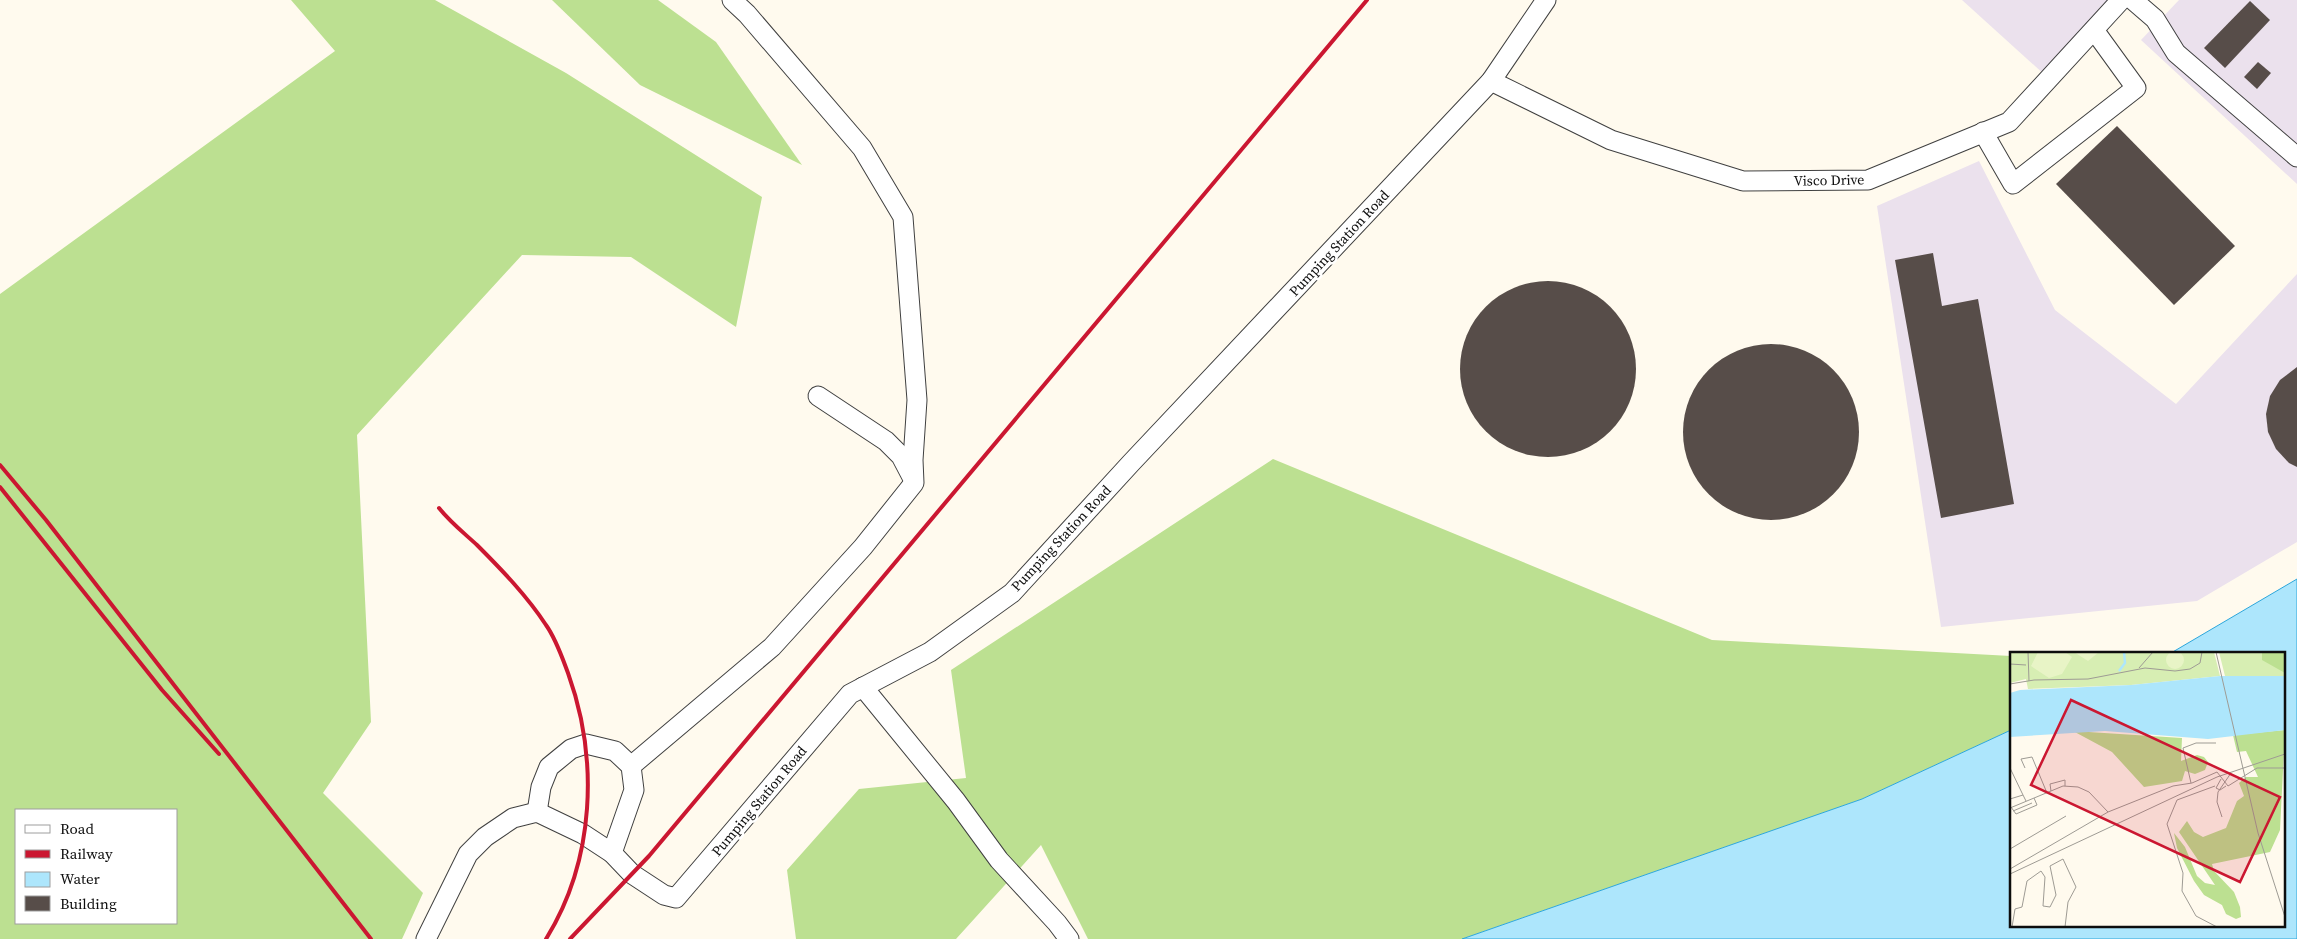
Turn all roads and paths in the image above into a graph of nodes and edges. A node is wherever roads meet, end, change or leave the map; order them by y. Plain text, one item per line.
1 (732, 0) edge
2 (1546, 0) edge
3 (2121, 0) edge
4 (2133, 0) edge
5 (2094, 30) junction
6 (1492, 82) junction
7 (1983, 132) junction
8 (2297, 157) edge
9 (818, 396) dead end
10 (914, 483) junction
11 (863, 688) junction
12 (631, 766) junction
13 (537, 812) junction
14 (612, 853) junction
15 (426, 939) edge
16 (1069, 939) edge

1 - 10 street
2 - 6 street, Pumping Station Road
3 - 5 street, Visco Drive
4 - 8 street
5 - 7 street, Visco Drive
5 - 7 street
6 - 7 street, Visco Drive
6 - 11 street, Pumping Station Road
9 - 10 street
10 - 12 street
11 - 14 street, Pumping Station Road
11 - 16 street
12 - 13 street
12 - 14 street
13 - 14 street
13 - 15 street

